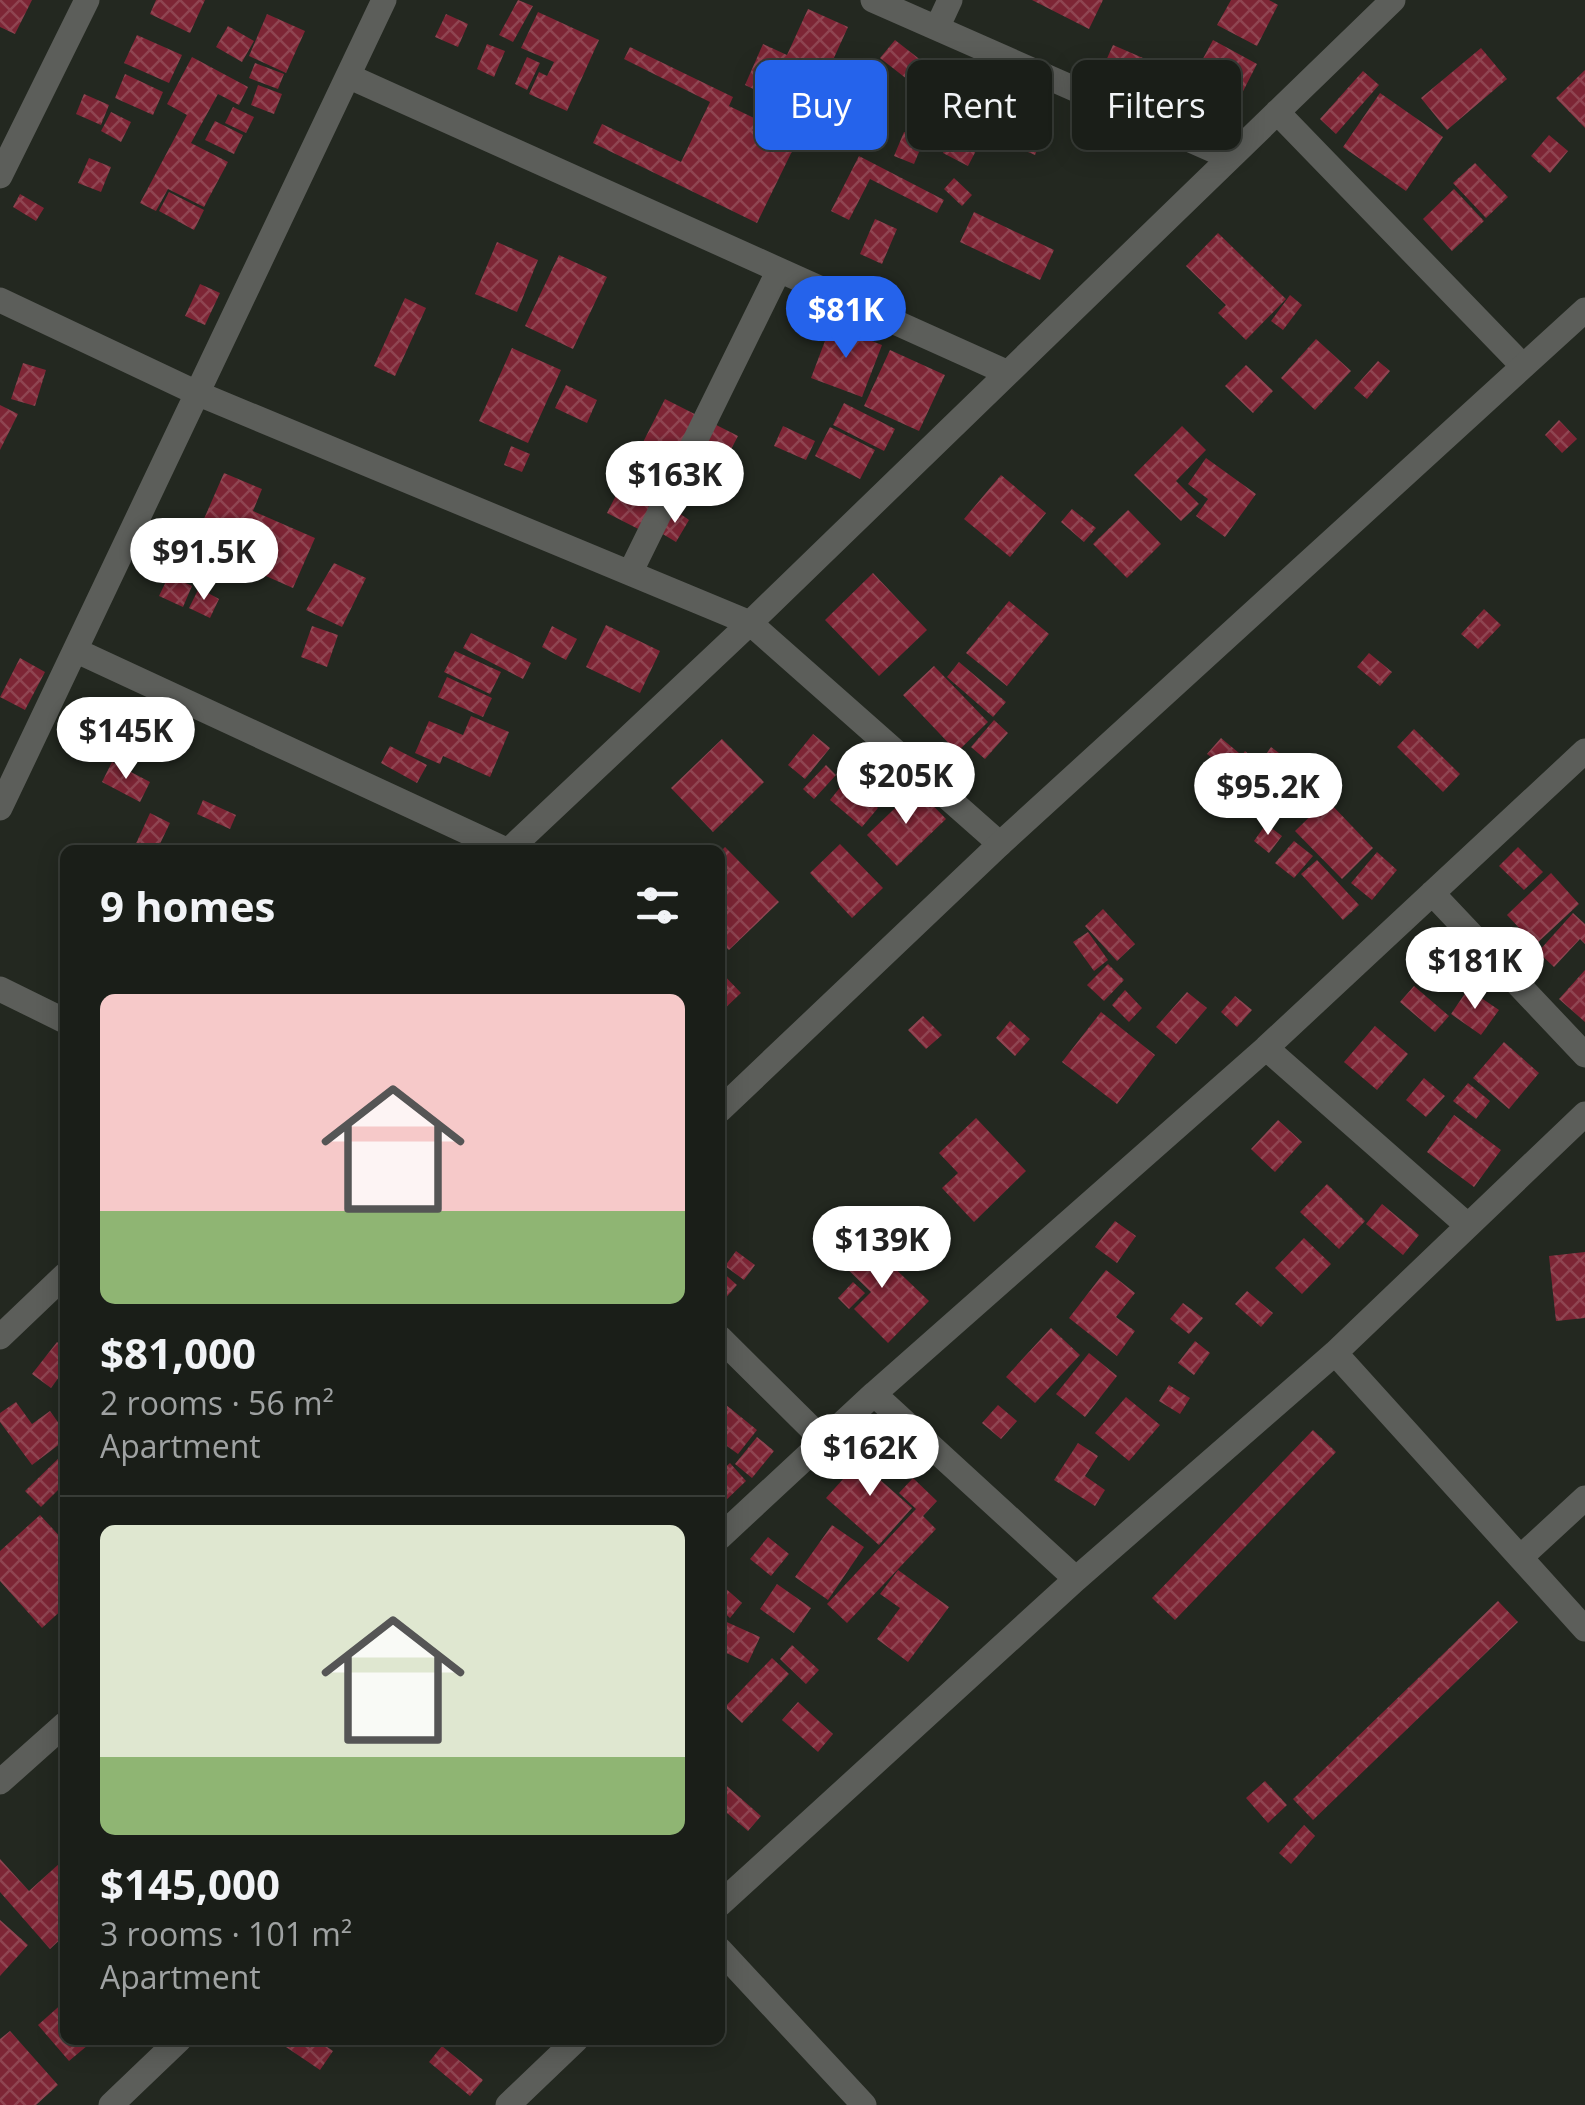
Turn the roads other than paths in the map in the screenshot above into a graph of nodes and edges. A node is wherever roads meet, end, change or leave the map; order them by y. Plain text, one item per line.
1 (86, 0) edge
2 (384, 0) edge
3 (872, 0) edge
4 (950, 0) edge
5 (1393, 0) edge
6 (936, 28) junction
7 (348, 76) junction
8 (1277, 112) junction
9 (1229, 158) junction
10 (0, 176) edge
11 (780, 270) junction
12 (0, 300) edge
13 (1585, 310) edge
14 (1523, 366) junction
15 (1008, 372) junction
16 (199, 394) junction
17 (630, 573) junction
18 (750, 623) junction
19 (77, 651) junction
20 (1585, 750) edge
21 (0, 808) edge
22 (1000, 844) junction
23 (497, 845) edge
24 (513, 845) edge
25 (1432, 893) junction
26 (0, 989) edge
27 (60, 1018) edge
28 (1266, 1048) junction
29 (1585, 1056) edge
30 (725, 1105) edge
31 (1585, 1114) edge
32 (1466, 1225) junction
33 (60, 1280) edge
34 (0, 1300) edge
35 (26, 1312) junction
36 (0, 1337) edge
37 (725, 1343) edge
38 (1335, 1353) junction
39 (874, 1394) junction
40 (824, 1441) junction
41 (1585, 1498) edge
42 (725, 1532) edge
43 (1522, 1556) junction
44 (1076, 1579) junction
45 (1585, 1629) edge
46 (60, 1728) edge
47 (0, 1782) edge
48 (725, 1899) edge
49 (725, 1955) edge
50 (174, 2045) edge
51 (571, 2045) edge
52 (111, 2105) edge
53 (508, 2105) edge
54 (864, 2105) edge

1 - 10 street
2 - 7 street
3 - 6 street
4 - 6 street
5 - 8 street
6 - 9 street
7 - 11 street
7 - 16 street
8 - 9 street
8 - 14 street
9 - 15 street
11 - 15 street
11 - 17 street
12 - 16 street
13 - 14 street
14 - 22 street
15 - 18 street
16 - 17 street
16 - 19 street
17 - 18 street
18 - 22 street
18 - 24 street
19 - 21 street
19 - 23 street
20 - 25 street
22 - 30 street
25 - 28 street
25 - 29 street
26 - 27 street
28 - 32 street
28 - 39 street
31 - 32 street
32 - 38 street
33 - 35 street
34 - 35 street
35 - 36 street
37 - 40 street
38 - 43 street
38 - 44 street
39 - 40 street
39 - 44 street
40 - 42 street
41 - 43 street
43 - 45 street
44 - 48 street
46 - 47 street
49 - 54 street
50 - 52 street
51 - 53 street

